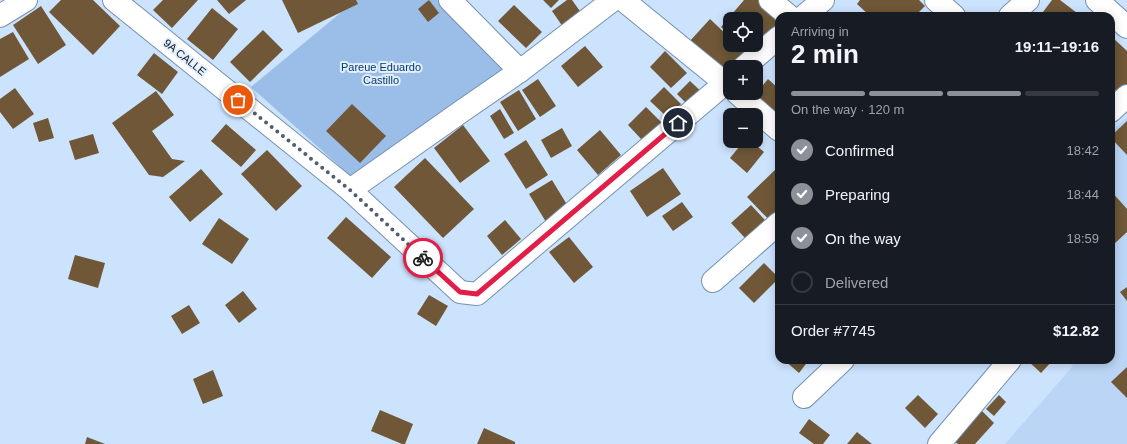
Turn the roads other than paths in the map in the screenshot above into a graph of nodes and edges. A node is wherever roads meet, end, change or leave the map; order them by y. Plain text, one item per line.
1 (26, 0) edge
2 (114, 0) edge
3 (450, 0) edge
4 (613, 0) edge
5 (623, 0) edge
6 (770, 0) edge
7 (822, 0) edge
8 (936, 0) edge
9 (1028, 0) edge
10 (1097, 0) edge
11 (784, 12) edge
12 (808, 12) edge
13 (950, 12) edge
14 (1014, 12) edge
15 (1110, 12) edge
16 (0, 16) edge
17 (1115, 16) edge
18 (1127, 27) edge
19 (775, 40) edge
20 (752, 60) edge
21 (520, 71) junction
22 (723, 80) edge
23 (723, 92) edge
24 (1127, 96) edge
25 (746, 100) edge
26 (1115, 107) edge
27 (775, 126) edge
28 (350, 190) junction
29 (775, 227) edge
30 (713, 282) dead end
31 (839, 364) edge
32 (1007, 364) edge
33 (804, 397) dead end
34 (939, 444) edge

1 - 16 street
2 - 28 street, 9A CALLE
3 - 21 street
4 - 21 street
5 - 22 street
6 - 11 street
7 - 12 street
8 - 13 street
9 - 14 street
10 - 15 street
17 - 18 street
19 - 20 street
21 - 28 street
23 - 28 street, 9A CALLE
24 - 26 street
25 - 27 street
29 - 30 street
31 - 33 street
32 - 34 street

